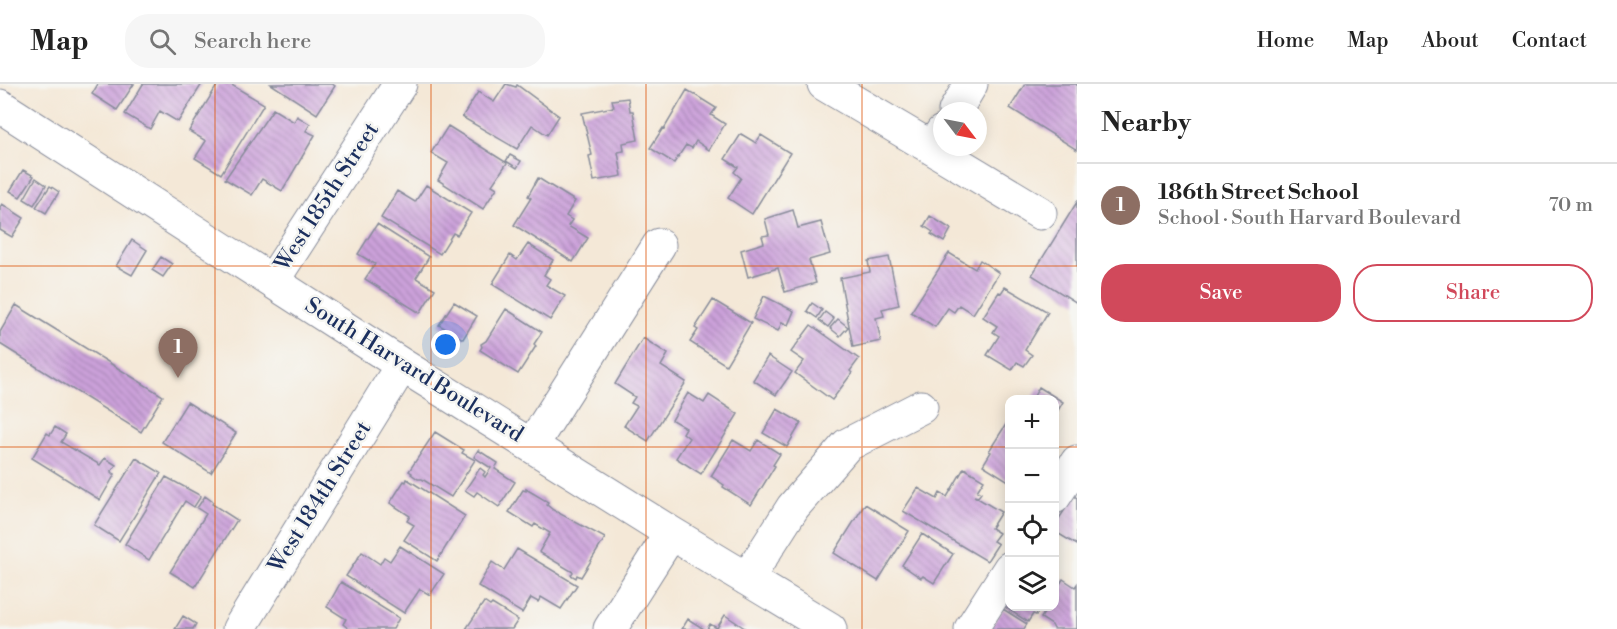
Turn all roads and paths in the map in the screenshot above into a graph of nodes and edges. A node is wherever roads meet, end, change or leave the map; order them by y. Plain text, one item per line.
1 (12, 84) edge
2 (400, 84) edge
3 (824, 84) edge
4 (971, 84) edge
5 (960, 102) edge
6 (0, 105) edge
7 (933, 138) edge
8 (960, 156) edge
9 (1040, 213) dead end
10 (659, 245) dead end
11 (273, 280) junction
12 (402, 364) junction
13 (921, 407) dead end
14 (531, 445) junction
15 (1077, 462) edge
16 (1059, 489) edge
17 (671, 533) junction
18 (1005, 576) edge
19 (747, 579) junction
20 (239, 629) edge
21 (610, 629) edge
22 (830, 629) edge
23 (971, 629) edge

1 - 6 street
2 - 11 street, West 185th Street
3 - 7 street
4 - 5 street
6 - 11 street, South Harvard Boulevard
8 - 9 street
10 - 14 street
11 - 12 street, South Harvard Boulevard
12 - 14 street, South Harvard Boulevard
12 - 20 street, West 184th Street
13 - 19 street
14 - 17 street, South Harvard Boulevard
15 - 16 street
17 - 19 street, South Harvard Boulevard
17 - 21 street
18 - 23 street
19 - 22 street, South Harvard Boulevard

